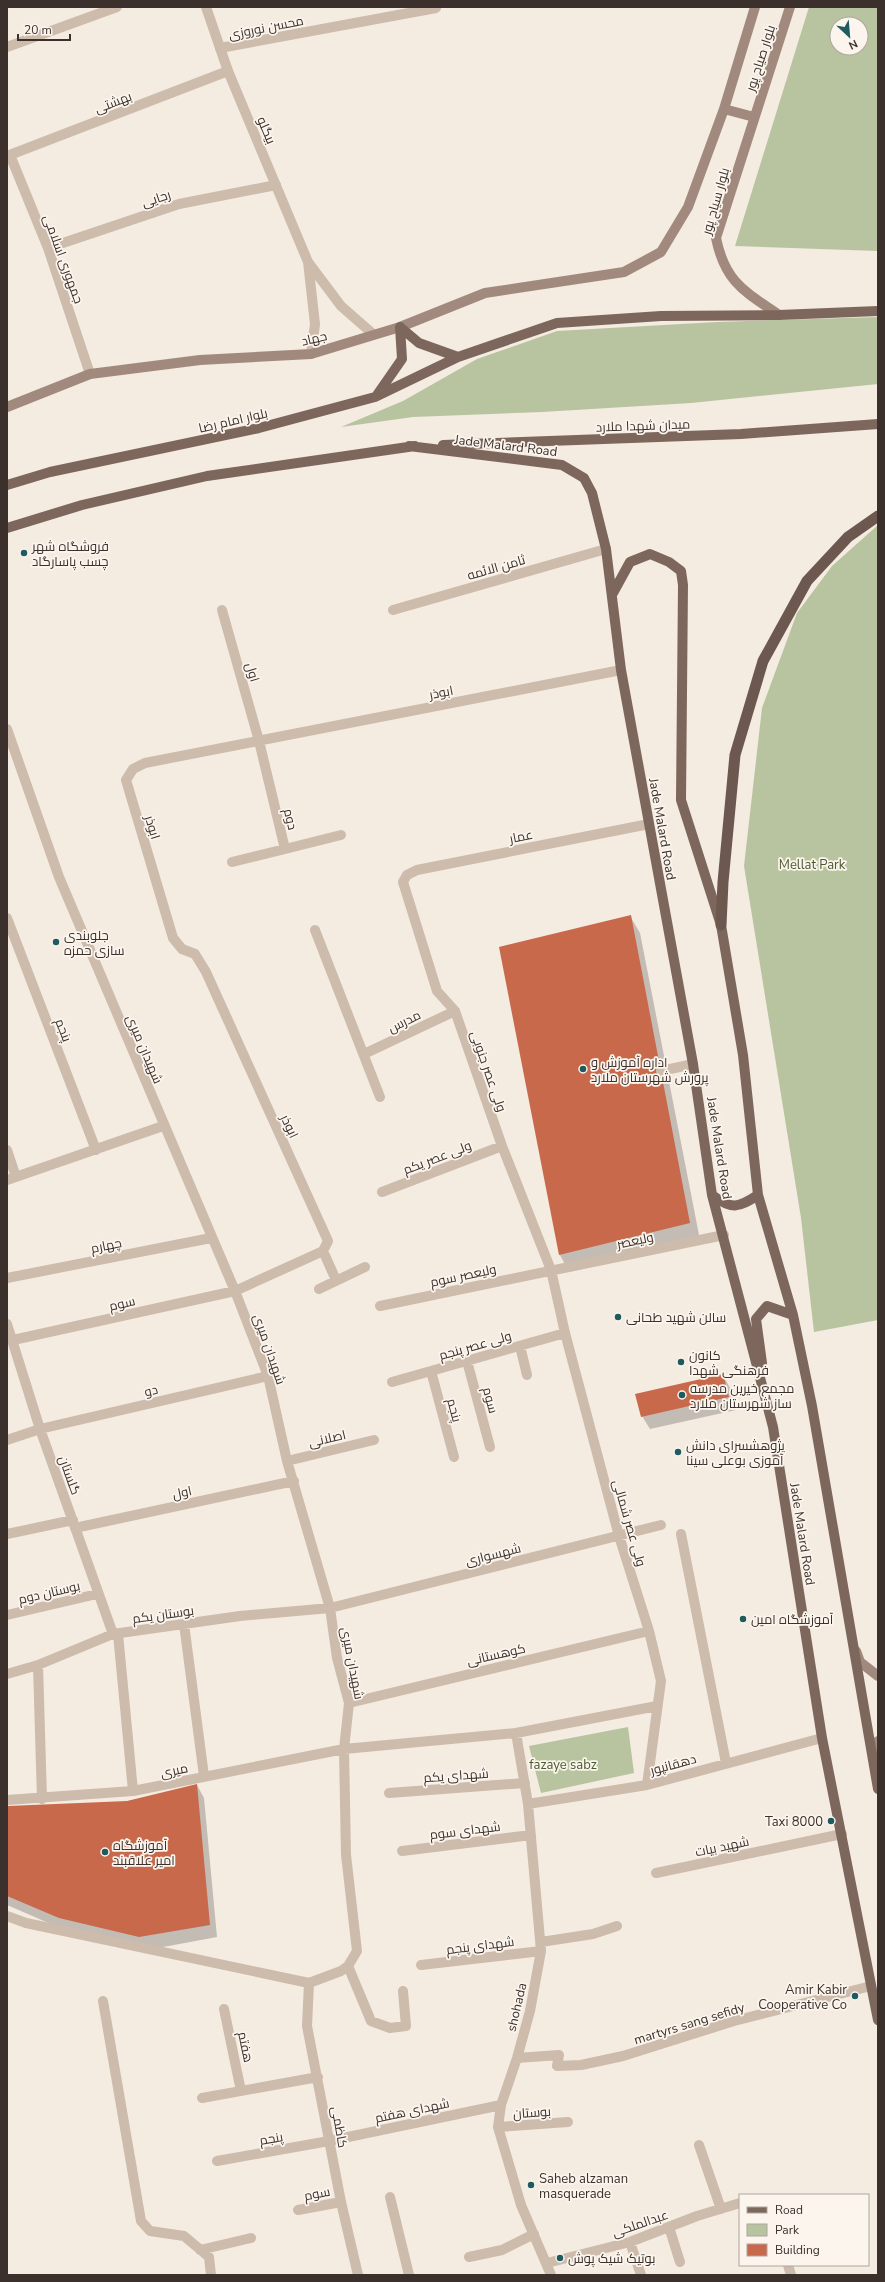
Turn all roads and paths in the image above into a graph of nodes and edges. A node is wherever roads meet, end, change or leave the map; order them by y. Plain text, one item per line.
1 (117, 7) edge
2 (206, 7) edge
3 (755, 7) edge
4 (790, 7) edge
5 (436, 8) dead end
6 (7, 47) edge
7 (220, 48) junction
8 (228, 71) junction
9 (724, 109) junction
10 (754, 118) junction
11 (9, 156) edge
12 (276, 185) junction
13 (48, 248) junction
14 (308, 262) junction
15 (624, 272) joint
16 (878, 311) edge
17 (779, 315) junction
18 (400, 327) junction
19 (373, 334) junction
20 (311, 354) junction
21 (458, 357) junction
22 (90, 374) junction
23 (375, 397) junction
24 (7, 407) edge
25 (878, 424) edge
26 (409, 446) junction
27 (10, 483) edge
28 (878, 516) edge
29 (7, 528) edge
30 (606, 548) junction
31 (613, 593) junction
32 (222, 610) dead end
33 (393, 610) dead end
34 (621, 670) junction
35 (7, 729) edge
36 (259, 741) junction
37 (649, 824) junction
38 (341, 835) dead end
39 (285, 849) junction
40 (232, 862) dead end
41 (403, 882) joint
42 (7, 918) edge
43 (721, 925) junction
44 (315, 930) dead end
45 (455, 1011) junction
46 (364, 1054) junction
47 (693, 1064) junction
48 (661, 1071) dead end
49 (380, 1097) dead end
50 (163, 1126) junction
51 (502, 1146) junction
52 (7, 1150) edge
53 (96, 1150) junction
54 (12, 1179) edge
55 (382, 1192) dead end
56 (712, 1195) junction
57 (758, 1195) junction
58 (724, 1235) junction
59 (211, 1238) junction
60 (322, 1251) junction
61 (366, 1267) dead end
62 (551, 1270) junction
63 (7, 1278) edge
64 (336, 1280) junction
65 (319, 1289) dead end
66 (235, 1291) junction
67 (380, 1306) dead end
68 (793, 1316) junction
69 (7, 1324) edge
70 (565, 1333) junction
71 (13, 1340) junction
72 (520, 1346) junction
73 (467, 1361) junction
74 (431, 1370) junction
75 (527, 1375) dead end
76 (268, 1376) junction
77 (392, 1382) dead end
78 (773, 1427) junction
79 (40, 1429) junction
80 (7, 1440) edge
81 (374, 1440) dead end
82 (490, 1447) dead end
83 (454, 1457) dead end
84 (287, 1461) junction
85 (294, 1482) junction
86 (74, 1524) junction
87 (661, 1525) dead end
88 (7, 1534) edge
89 (681, 1534) dead end
90 (619, 1536) junction
91 (98, 1594) junction
92 (330, 1608) junction
93 (7, 1615) edge
94 (184, 1624) junction
95 (649, 1631) junction
96 (116, 1634) junction
97 (851, 1637) junction
98 (38, 1665) junction
99 (7, 1674) edge
100 (878, 1676) edge
101 (349, 1703) junction
102 (657, 1706) junction
103 (516, 1733) junction
104 (822, 1738) junction
105 (878, 1741) edge
106 (344, 1749) junction
107 (726, 1763) junction
108 (204, 1776) junction
109 (876, 1776) junction
110 (525, 1783) junction
111 (647, 1785) junction
112 (878, 1789) edge
113 (133, 1792) junction
114 (389, 1793) dead end
115 (42, 1799) junction
116 (7, 1800) edge
117 (528, 1804) junction
118 (842, 1834) junction
119 (532, 1835) junction
120 (402, 1851) dead end
121 (656, 1873) dead end
122 (7, 1916) edge
123 (617, 1926) dead end
124 (541, 1946) junction
125 (421, 1965) dead end
126 (348, 1966) junction
127 (309, 1983) junction
128 (871, 1986) junction
129 (403, 1991) dead end
130 (104, 2001) dead end
131 (224, 2009) dead end
132 (878, 2020) edge
133 (518, 2058) junction
134 (318, 2077) junction
135 (241, 2091) junction
136 (202, 2098) dead end
137 (501, 2105) junction
138 (568, 2122) dead end
139 (498, 2127) junction
140 (329, 2141) junction
141 (699, 2145) dead end
142 (217, 2161) dead end
143 (390, 2197) dead end
144 (341, 2202) junction
145 (739, 2203) edge
146 (721, 2209) junction
147 (298, 2210) dead end
148 (669, 2227) junction
149 (534, 2234) junction
150 (251, 2238) dead end
151 (630, 2242) junction
152 (200, 2250) junction
153 (468, 2257) dead end
154 (680, 2262) dead end
155 (548, 2271) edge
156 (210, 2275) edge
157 (358, 2275) edge
158 (409, 2275) edge
159 (641, 2275) edge

1 - 6 street
2 - 7 street, بیگلو
3 - 9 main road, بلوار صیاح پور
4 - 10 main road, بلوار صیاح پور
5 - 7 street, محسن نوروزی
7 - 8 street, بیگلو
8 - 11 street, بهشتی
8 - 12 street, بیگلو
9 - 10 main road
9 - 15 main road, بلوار سیاح پور
10 - 17 main road, بلوار سیاح پور
11 - 13 street, جمهوری اسلامی
12 - 13 street, رجایی
12 - 14 street, بیگلو
13 - 22 street, جمهوری اسلامی
14 - 19 street
14 - 20 street
15 - 18 main road, جهاد
16 - 17 main road
17 - 21 main road
18 - 19 main road, جهاد
18 - 21 main road
18 - 23 main road
19 - 20 main road, جهاد
20 - 22 main road, جهاد
21 - 23 main road, بلوار امام رضا
22 - 24 main road, جهاد
23 - 27 main road, بلوار امام رضا
25 - 26 main road, میدان شهدا ملارد
26 - 29 main road
26 - 30 main road, Jade Malard Road
28 - 43 highway
30 - 31 main road, Jade Malard Road
30 - 33 street, ثامن الائمه
31 - 34 main road, Jade Malard Road
31 - 43 main road, Jade Malard Road
32 - 36 street, اول
34 - 36 street, ابوذر
34 - 37 main road, Jade Malard Road
35 - 50 street, شهیدان میری
36 - 39 street, دوم
36 - 60 street, ابوذر
37 - 41 street, عمار
37 - 47 main road, Jade Malard Road
38 - 39 street
39 - 40 street, دوم
41 - 45 street, ولی عصر جنوبی
42 - 53 street, پنجم
43 - 57 main road, Jade Malard Road
44 - 46 street
45 - 46 street, مدرس
45 - 51 street, ولی عصر جنوبی
46 - 49 street
47 - 48 street
47 - 56 main road, Jade Malard Road
50 - 53 street
50 - 59 street, شهیدان میری
51 - 55 street, ولی عصر یکم
51 - 62 street, ولی عصر جنوبی
52 - 54 street
53 - 54 street
56 - 57 main road
56 - 58 main road, Jade Malard Road
57 - 68 main road, Jade Malard Road
58 - 62 street, ولیعصر
58 - 78 main road, Jade Malard Road
59 - 63 street, چهارم
59 - 66 street, شهیدان میری
60 - 64 street
60 - 66 street
61 - 64 street
62 - 67 street, ولیعصر سوم
62 - 70 street, ولی عصر شمالی
64 - 65 street
66 - 71 street, سوم
66 - 76 street, شهیدان میری
68 - 78 main road
68 - 97 main road, Jade Malard Road
69 - 71 street, گلستان
70 - 72 street, ولی عصر پنجم
70 - 90 street, ولی عصر شمالی
71 - 79 street, گلستان
72 - 73 street, ولی عصر پنجم
72 - 75 street
73 - 74 street, ولی عصر پنجم
73 - 82 street, سوم
74 - 77 street, ولی عصر پنجم
74 - 83 street, پنجم
76 - 79 street, دو
76 - 84 street, شهیدان میری
78 - 104 main road, Jade Malard Road
79 - 80 street, دو
79 - 86 street, گلستان
81 - 84 street, اصلانی
84 - 85 street, شهیدان میری
85 - 86 street, اول
85 - 92 street, شهیدان میری
86 - 88 street, اول
86 - 91 street, گلستان
87 - 90 street, شهسواری
89 - 107 street
90 - 92 street, شهسواری
90 - 95 street, ولی عصر شمالی
91 - 93 street, بوستان دوم
91 - 96 street, گلستان
92 - 94 street, بوستان یکم
92 - 101 street, شهیدان میری
94 - 96 street, بوستان یکم
94 - 108 street
95 - 101 street, کوهستانی
95 - 102 street, ولی عصر شمالی
96 - 98 street, بوستان یکم
96 - 113 street, گلستان
97 - 100 main road
97 - 109 main road, Jade Malard Road
98 - 99 street, بوستان یکم
98 - 115 street
101 - 106 street, شهیدان میری
102 - 103 street
102 - 111 street, ولی عصر شمالی
103 - 106 street
103 - 110 street, shohada
104 - 107 street, دهقانپور
104 - 118 main road, Jade Malard Road
105 - 109 main road
106 - 108 street, میری
106 - 126 street, شهیدان میری
107 - 111 street, دهقانپور
108 - 113 street, میری
109 - 112 main road, Jade Malard Road
110 - 114 street, شهدای یکم
110 - 117 street, shohada
111 - 117 street, دهقانپور
113 - 115 street, میری
115 - 116 street, میری
117 - 119 street, shohada
118 - 121 street, شهید بیات
118 - 128 main road, Jade Malard Road
119 - 120 street, شهدای سوم
119 - 124 street, shohada
122 - 127 street
123 - 124 street, شهدای پنجم
124 - 125 street, شهدای پنجم
124 - 133 street, shohada
126 - 127 street
126 - 129 street
127 - 134 street, کاظمی
128 - 132 main road, Jade Malard Road
128 - 133 street, martyrs sang sefidy
130 - 152 street
131 - 135 street, هفتم
133 - 137 street, shohada
134 - 135 street
134 - 140 street, کاظمی
135 - 136 street
137 - 139 street, shohada
137 - 140 street, شهدای هفتم
138 - 139 street, بوستان
139 - 149 street, shohada
140 - 142 street, پنجم
140 - 144 street, کاظمی
141 - 146 street
143 - 158 street
144 - 147 street, سوم
144 - 157 street, کاظمی
145 - 146 street, عبدالملکی
146 - 148 street, عبدالملکی
148 - 151 street, عبدالملکی
148 - 154 street
149 - 153 street
149 - 155 street, shohada
150 - 152 street
151 - 155 street, عبدالملکی
151 - 159 street
152 - 156 street

